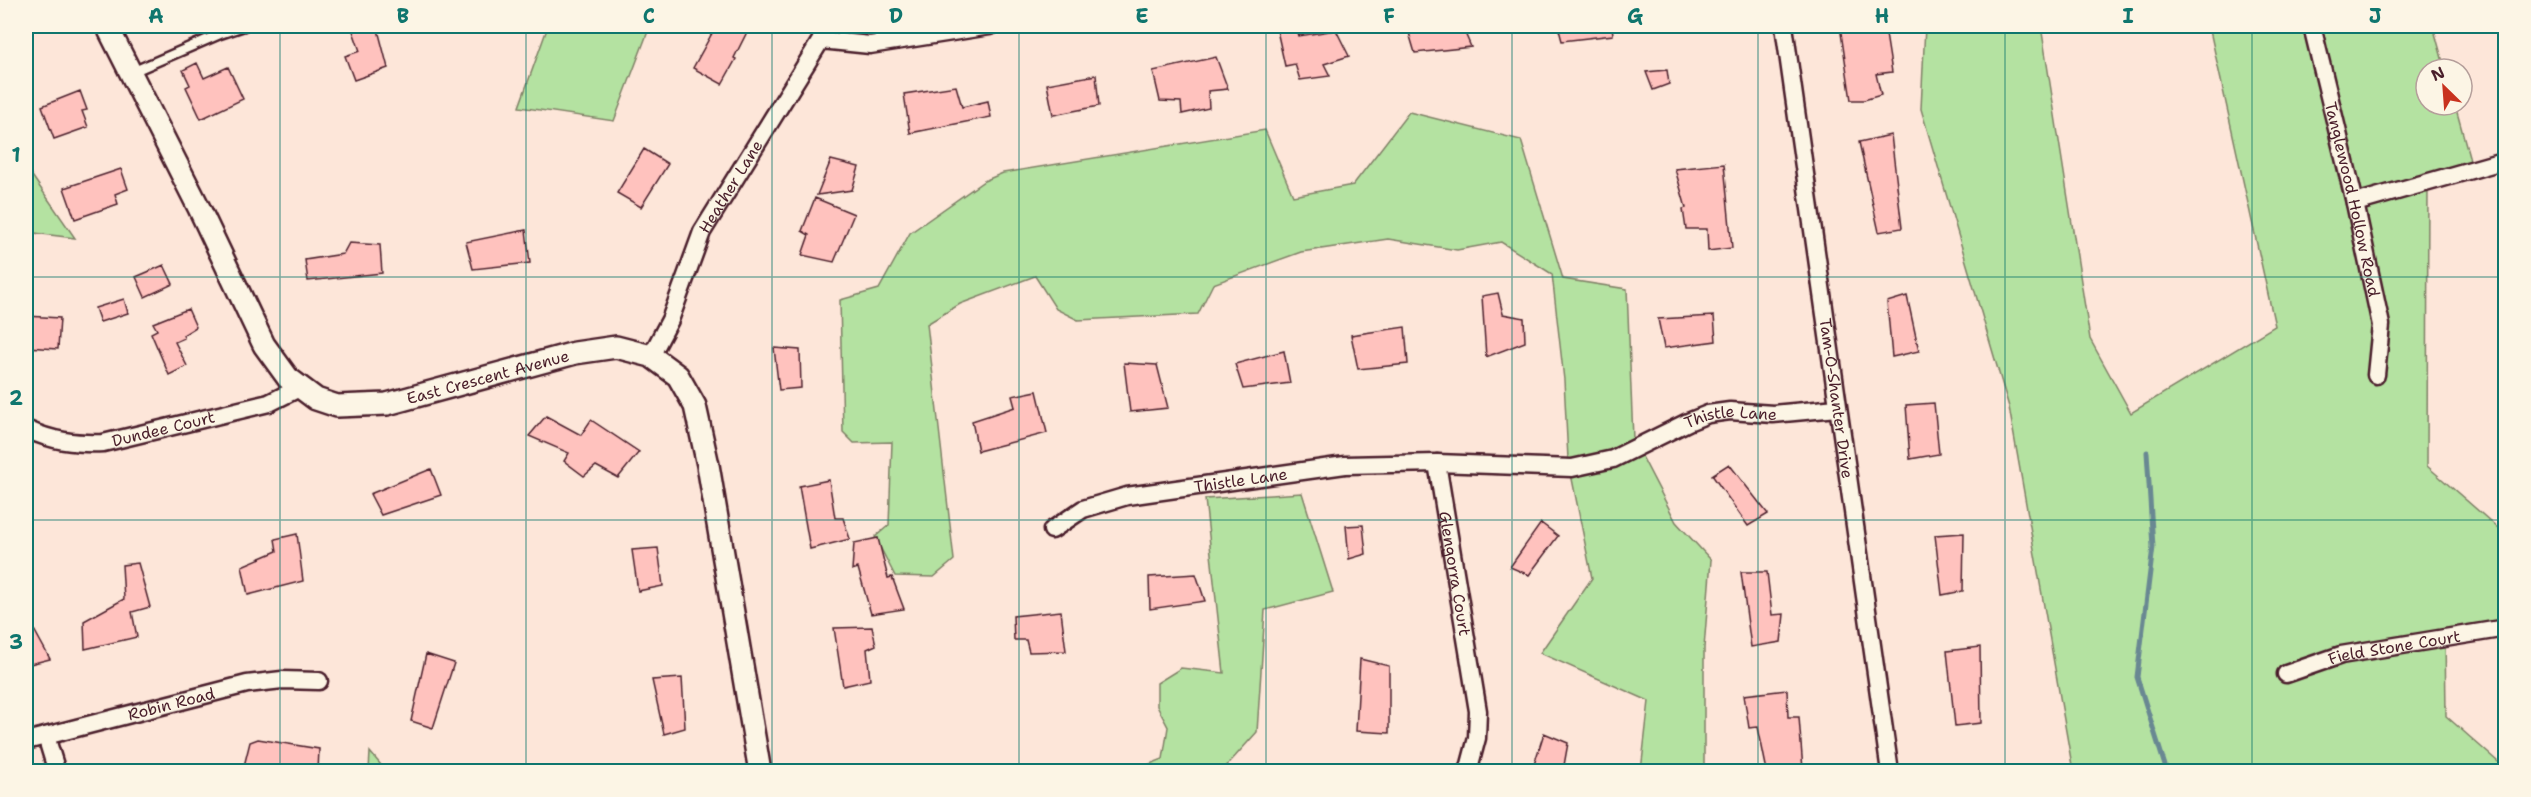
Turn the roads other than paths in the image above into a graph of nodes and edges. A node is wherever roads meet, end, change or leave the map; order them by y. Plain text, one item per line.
1 (107, 26) edge
2 (244, 26) edge
3 (990, 26) edge
4 (1784, 26) edge
5 (2312, 26) edge
6 (822, 33) edge
7 (132, 72) junction
8 (2505, 160) edge
9 (2355, 203) junction
10 (651, 356) junction
11 (2376, 375) dead end
12 (299, 388) junction
13 (1838, 408) junction
14 (26, 429) edge
15 (1437, 463) junction
16 (1052, 530) dead end
17 (2505, 628) edge
18 (2286, 674) dead end
19 (319, 681) dead end
20 (46, 736) junction
21 (26, 741) edge
22 (57, 771) edge
23 (760, 771) edge
24 (1468, 771) edge
25 (1890, 771) edge

1 - 7 street, East Crescent Avenue
2 - 7 lane
3 - 6 street
4 - 13 street, Tam-O-Shanter Drive
5 - 9 street, Tanglewood Hollow Road
6 - 10 street, Heather Lane
7 - 12 street, East Crescent Avenue
8 - 9 street
9 - 11 street, Tanglewood Hollow Road
10 - 12 street, East Crescent Avenue
10 - 23 street, East Crescent Avenue
12 - 14 street, Dundee Court
13 - 15 street, Thistle Lane
13 - 25 street, Tam-O-Shanter Drive
15 - 16 street, Thistle Lane
15 - 24 street, Glengorra Court
17 - 18 street, Field Stone Court
19 - 20 street, Robin Road
20 - 21 street, Robin Road
20 - 22 street

